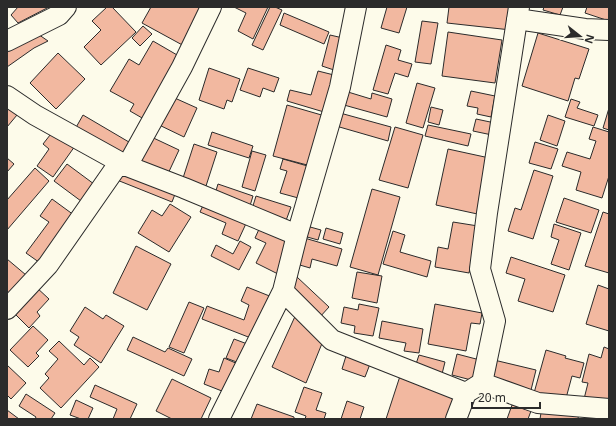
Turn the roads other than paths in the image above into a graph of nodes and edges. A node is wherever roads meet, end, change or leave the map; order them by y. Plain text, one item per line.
1 (66, 7) edge
2 (211, 7) edge
3 (356, 7) edge
4 (518, 13) edge
5 (609, 30) edge
6 (7, 40) edge
7 (7, 96) edge
8 (127, 166) junction
9 (297, 235) junction
10 (283, 291) junction
11 (7, 309) edge
12 (474, 388) junction
13 (609, 409) edge
14 (535, 411) edge
15 (218, 419) edge
16 (456, 419) edge

1 - 6 street
2 - 8 street
3 - 9 street
4 - 5 street
4 - 12 street
7 - 8 street
8 - 9 street
8 - 11 street
9 - 10 street
10 - 12 street
10 - 15 street
12 - 14 street
12 - 16 street
13 - 14 street

